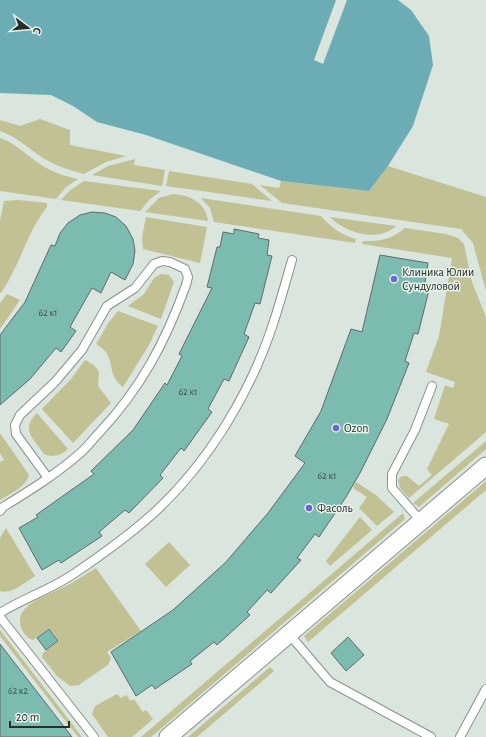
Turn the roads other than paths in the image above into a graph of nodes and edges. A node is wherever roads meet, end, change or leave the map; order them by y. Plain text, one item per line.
1 (292, 260) dead end
2 (432, 386) dead end
3 (486, 466) edge
4 (48, 478) junction
5 (0, 511) edge
6 (421, 521) junction
7 (0, 613) edge
8 (0, 617) edge
9 (289, 634) junction
10 (486, 689) edge
11 (94, 737) edge
12 (168, 737) edge
13 (431, 737) edge
14 (460, 737) edge

1 - 7 lane
2 - 6 lane
3 - 6 street
4 - 4 lane
4 - 5 lane
6 - 9 street
8 - 11 lane
9 - 12 street
9 - 13 lane
10 - 14 lane

